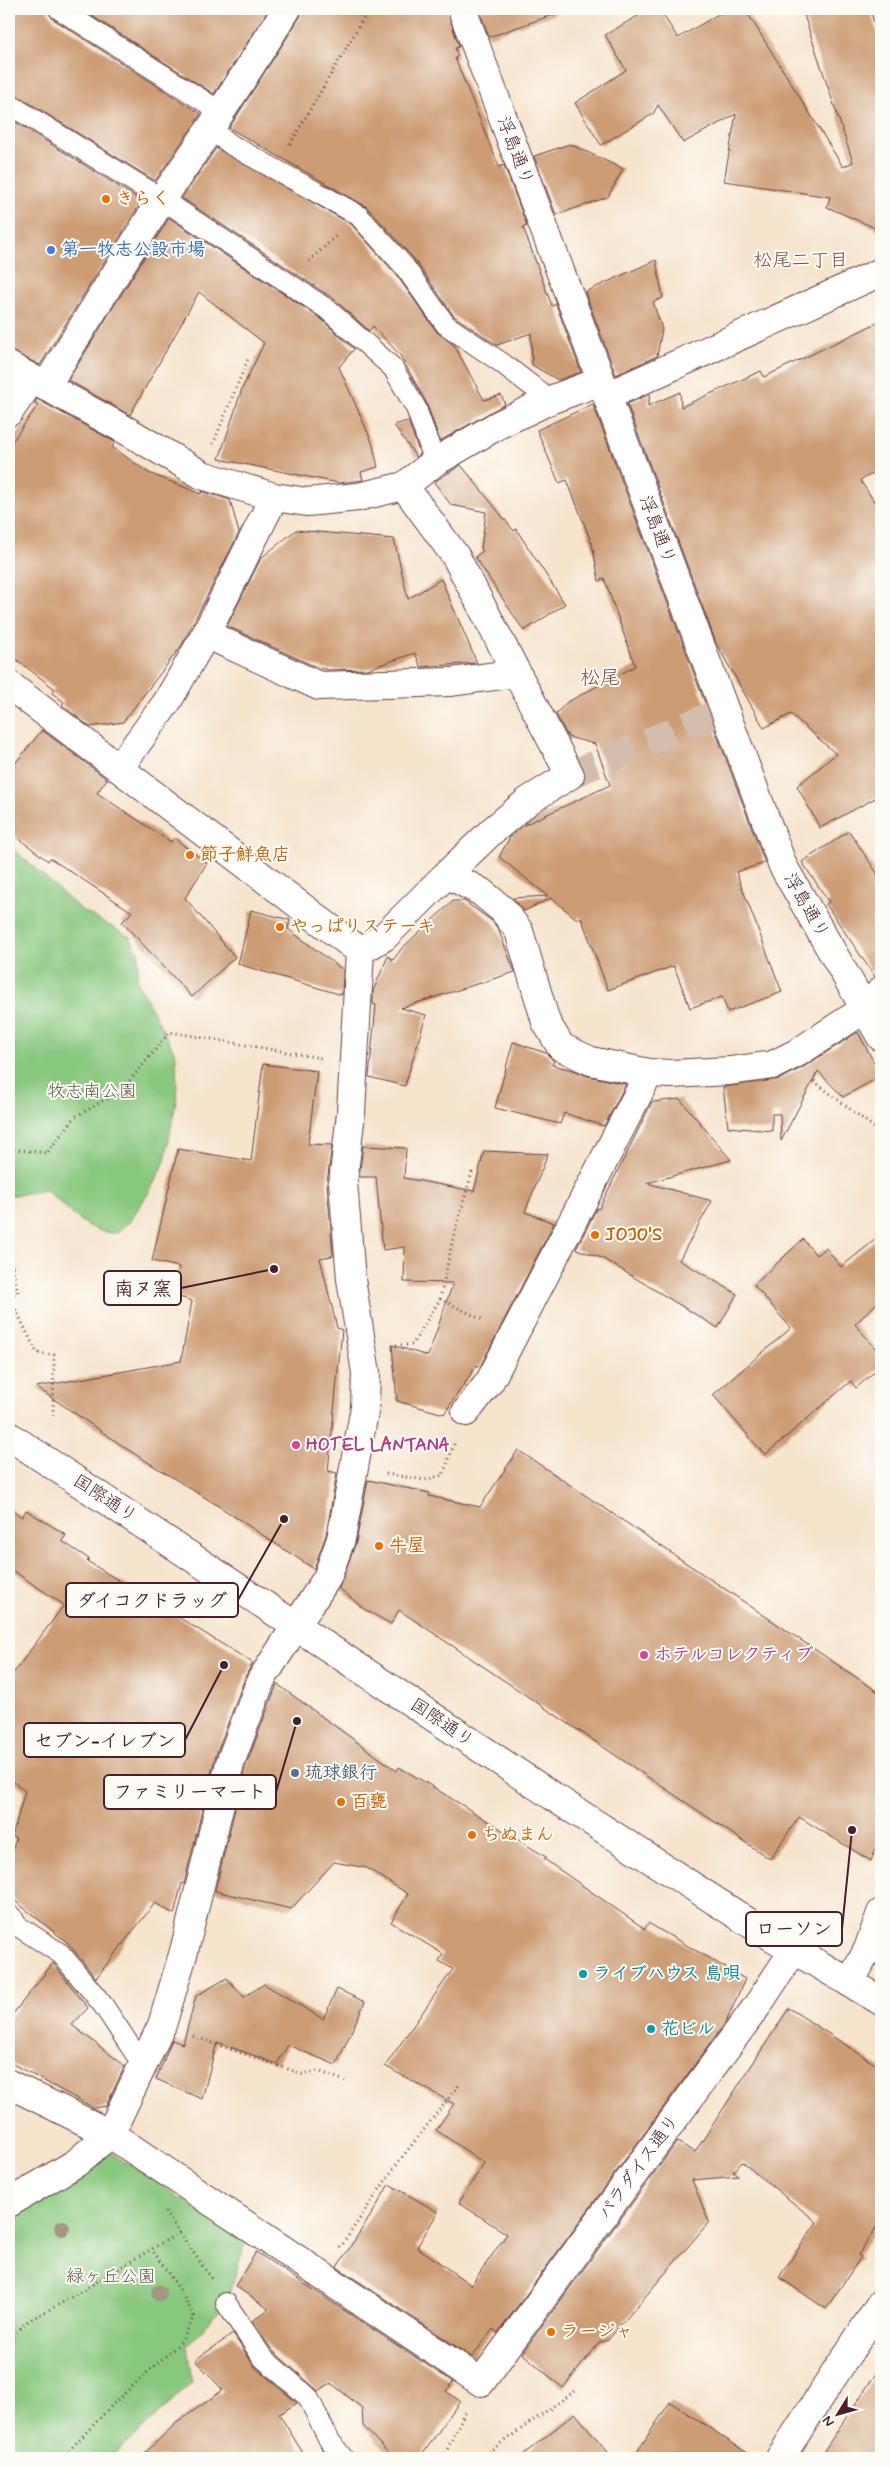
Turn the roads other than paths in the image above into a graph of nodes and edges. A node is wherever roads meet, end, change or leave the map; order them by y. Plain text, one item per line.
1 (59, 9) edge
2 (287, 9) edge
3 (462, 9) edge
4 (9, 104) edge
5 (216, 120) junction
6 (162, 198) junction
7 (881, 272) edge
8 (9, 366) edge
9 (39, 383) junction
10 (604, 388) junction
11 (550, 400) junction
12 (9, 412) edge
13 (435, 462) junction
14 (404, 486) junction
15 (274, 497) junction
16 (206, 634) junction
17 (517, 673) junction
18 (9, 685) edge
19 (119, 768) junction
20 (447, 874) junction
21 (360, 952) junction
22 (873, 1000) edge
23 (881, 1037) edge
24 (649, 1073) junction
25 (466, 1412) road end
26 (9, 1436) edge
27 (296, 1625) junction
28 (881, 1913) edge
29 (9, 1920) edge
30 (794, 1950) junction
31 (850, 1983) junction
32 (881, 2001) edge
33 (144, 2067) junction
34 (9, 2084) edge
35 (110, 2134) junction
36 (9, 2203) edge
37 (226, 2303) road end
38 (881, 2303) edge
39 (343, 2458) edge
40 (780, 2458) edge

1 - 5 lane
2 - 5 street
3 - 10 street, 浮島通り
4 - 6 lane
5 - 6 street
5 - 11 lane
6 - 9 street
6 - 13 lane
7 - 10 street
8 - 9 street
9 - 12 street
9 - 15 street
10 - 11 street
10 - 22 street, 浮島通り
11 - 13 street
13 - 14 street
14 - 15 street
14 - 17 street
15 - 16 street
16 - 17 street
16 - 19 street
17 - 20 street
18 - 19 street
19 - 21 street
20 - 21 street
20 - 24 street
21 - 27 street
22 - 23 street, 浮島通り
22 - 24 street
24 - 25 street
26 - 27 street, 国際通り
27 - 30 street, 国際通り
27 - 33 street
28 - 31 street
29 - 33 lane
30 - 31 street, 国際通り
30 - 35 street, パラダイス通り
31 - 32 street, 国際通り
33 - 35 street
34 - 35 street
35 - 36 street
37 - 39 lane
38 - 40 street

